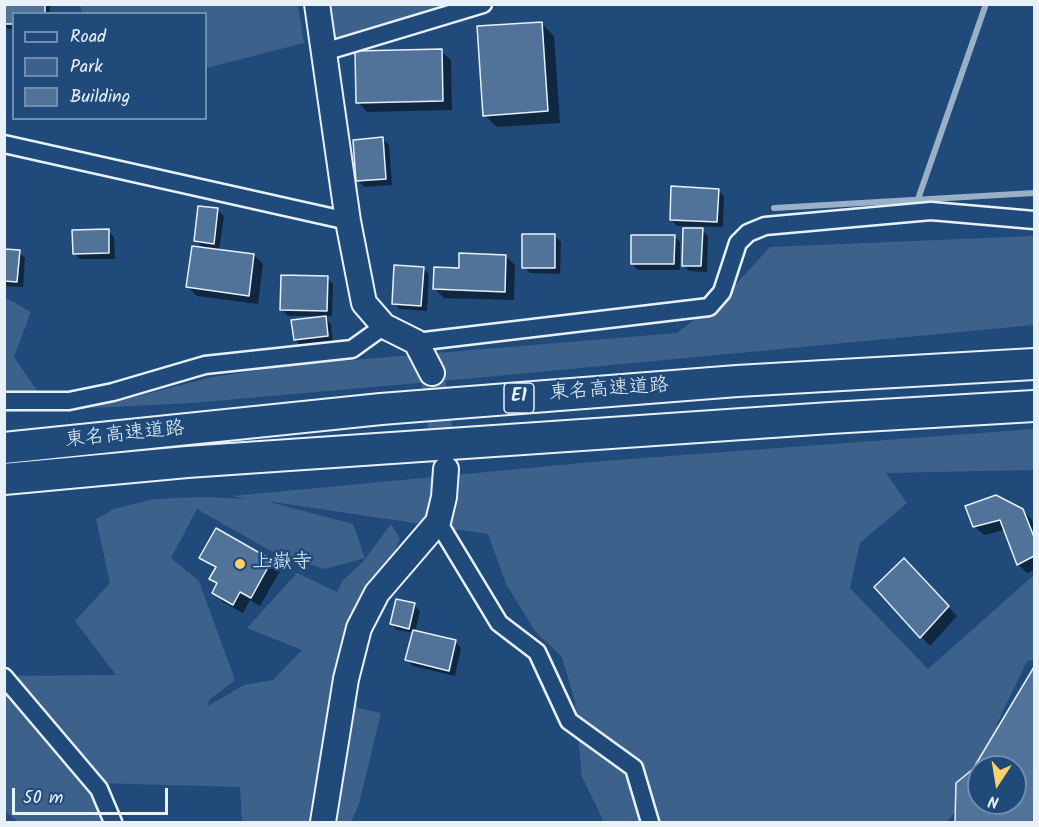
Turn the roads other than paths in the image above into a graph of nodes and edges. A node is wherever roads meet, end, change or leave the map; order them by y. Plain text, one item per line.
1 (317, 4) edge
2 (483, 4) edge
3 (324, 52) junction
4 (4, 144) edge
5 (1035, 220) edge
6 (348, 222) junction
7 (384, 326) junction
8 (416, 342) junction
9 (1035, 364) edge
10 (432, 373) tunnel mouth
11 (4, 401) edge
12 (1035, 406) edge
13 (4, 448) edge
14 (446, 469) tunnel mouth
15 (4, 479) edge
16 (438, 522) junction
17 (4, 677) edge
18 (113, 822) edge
19 (323, 822) edge
20 (650, 822) edge

1 - 3 street
2 - 3 street
3 - 6 street
4 - 6 street
5 - 8 street
6 - 7 street
7 - 8 street
7 - 11 street
8 - 10 street
9 - 13 highway, 東名高速道路 / E1
12 - 15 highway, 東名高速道路 / E1
14 - 16 street
16 - 19 street
16 - 20 street
17 - 18 street

